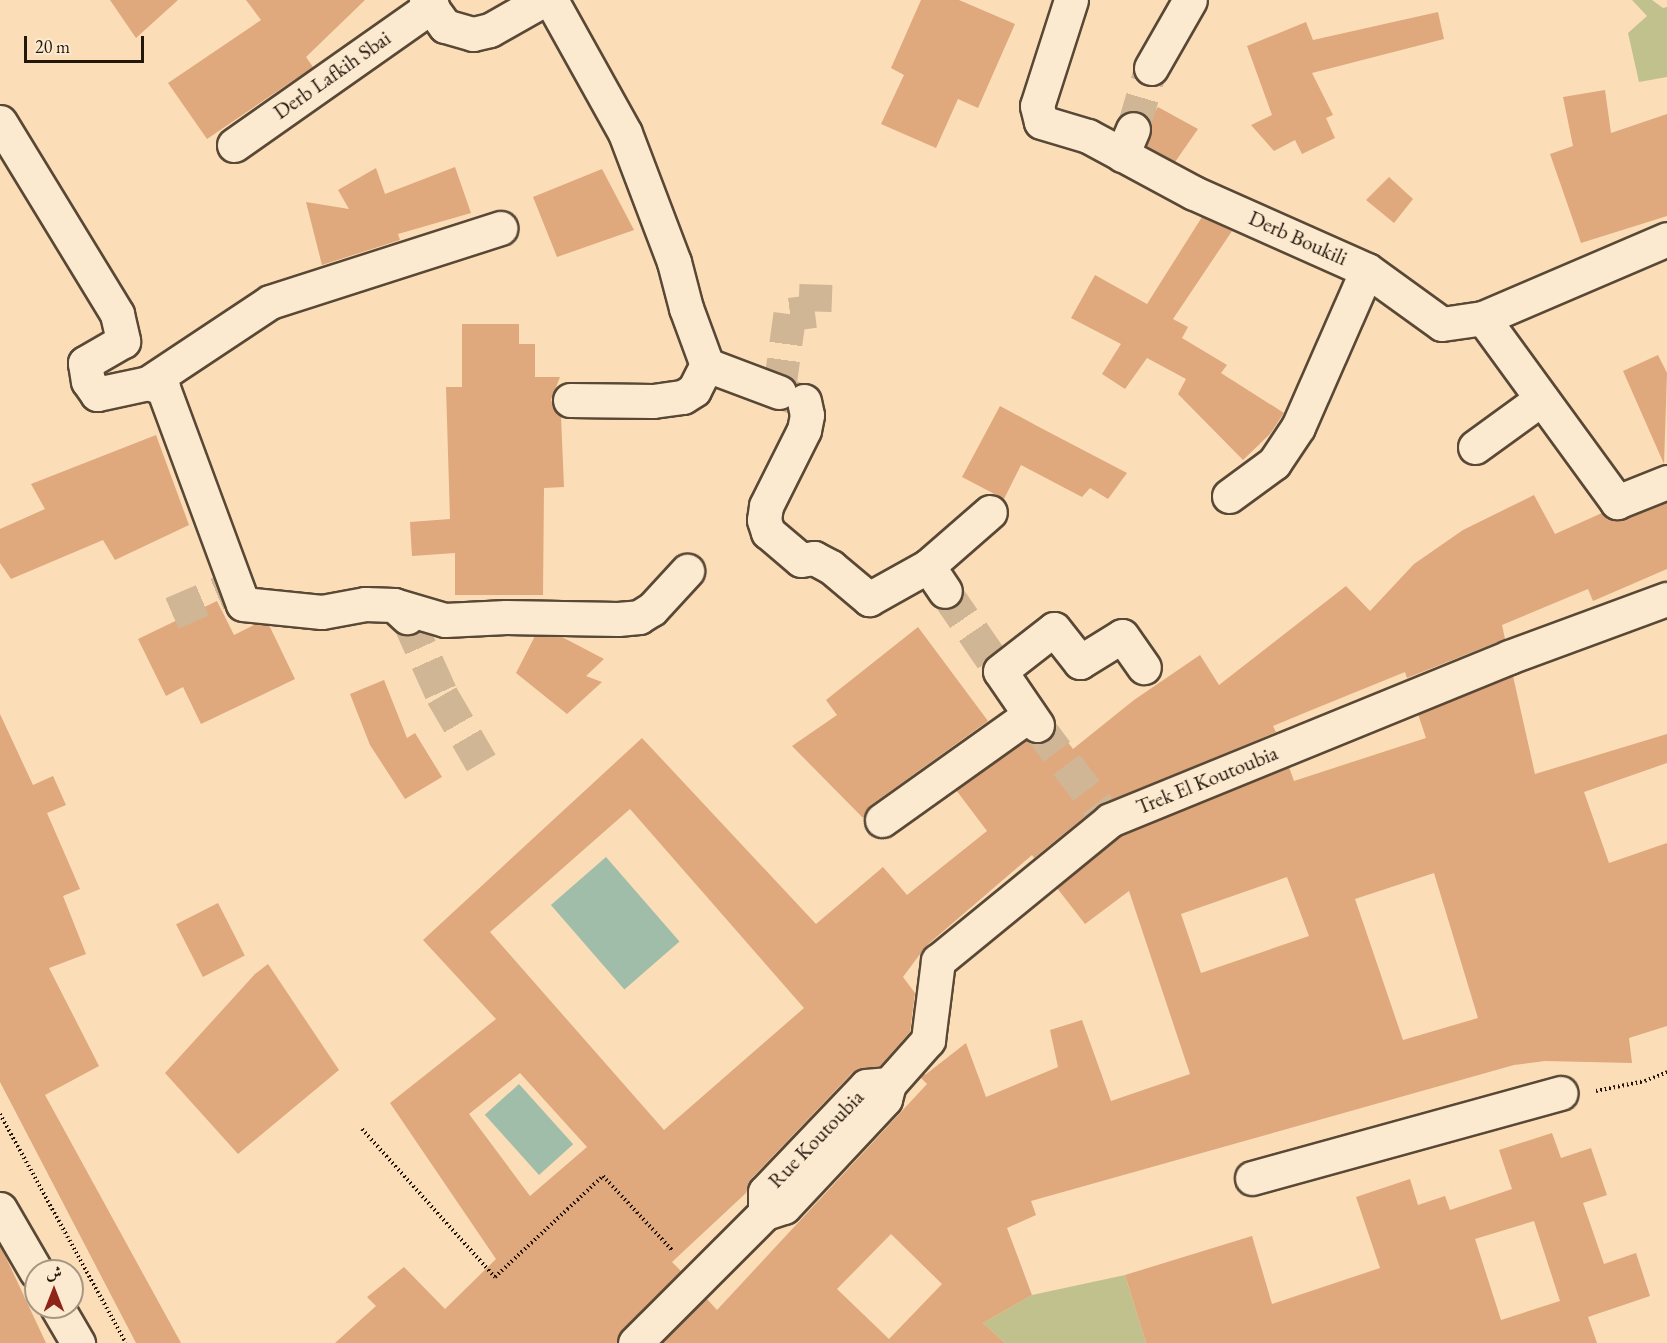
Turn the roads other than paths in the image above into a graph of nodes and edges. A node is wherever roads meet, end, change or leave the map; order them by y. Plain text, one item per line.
1 (543, 0) edge
2 (551, 0) edge
3 (1071, 0) edge
4 (1190, 0) edge
5 (429, 3) edge
6 (1150, 68) tunnel mouth
7 (0, 122) edge
8 (234, 145) dead end
9 (500, 228) dead end
10 (1667, 239) edge
11 (1367, 270) junction
12 (1483, 318) junction
13 (707, 365) junction
14 (148, 383) junction
15 (1541, 399) junction
16 (570, 400) dead end
17 (1475, 447) dead end
18 (1667, 482) edge
19 (1229, 496) dead end
20 (990, 512) dead end
21 (687, 572) dead end
22 (1667, 599) edge
23 (1144, 667) dead end
24 (882, 820) dead end
25 (938, 961) joint
26 (1561, 1093) road end
27 (1252, 1178) dead end
28 (0, 1209) edge
29 (29, 1259) edge
30 (64, 1319) edge
31 (78, 1343) edge
32 (635, 1343) edge

1 - 5 street
2 - 13 street
3 - 11 street, Derb Boukili
4 - 6 street
5 - 8 street, Derb Lafkih Sbai
7 - 14 street
9 - 14 street
10 - 12 street, Derb Boukili
11 - 12 street, Derb Boukili
11 - 19 street
12 - 15 street
13 - 16 street
13 - 20 street
14 - 21 street
15 - 17 street
15 - 18 street
22 - 25 street, Trek El Koutoubia
23 - 24 street
25 - 32 street, Rue Koutoubia
26 - 27 street
28 - 29 street
30 - 31 street

